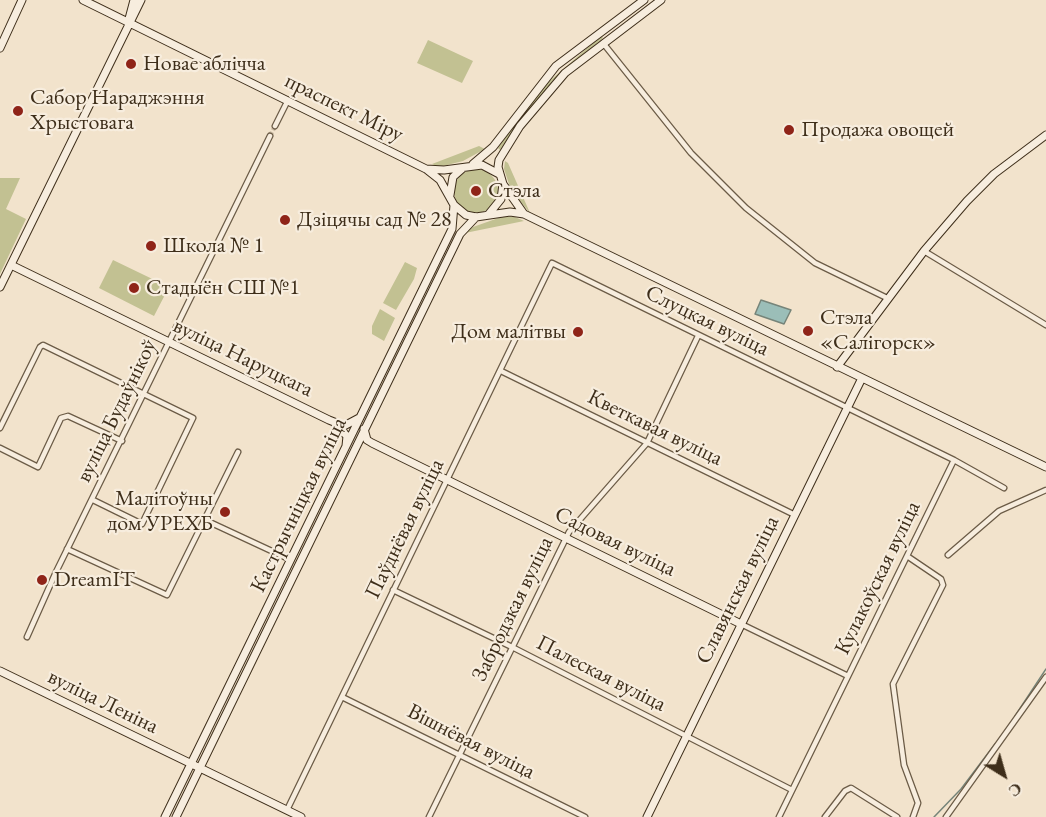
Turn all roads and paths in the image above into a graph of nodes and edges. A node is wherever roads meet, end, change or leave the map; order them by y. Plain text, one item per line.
1 (22, 0) edge
2 (83, 0) edge
3 (134, 0) edge
4 (141, 0) edge
5 (644, 0) edge
6 (661, 0) edge
7 (128, 22) junction
8 (603, 43) junction
9 (0, 48) edge
10 (288, 100) junction
11 (275, 126) tunnel mouth
12 (1046, 135) edge
13 (270, 136) tunnel mouth
14 (473, 164) junction
15 (463, 168) junction
16 (426, 169) junction
17 (499, 174) junction
18 (503, 184) junction
19 (450, 195) junction
20 (454, 205) junction
21 (488, 214) junction
22 (524, 214) junction
23 (476, 217) junction
24 (924, 251) junction
25 (552, 263) joint
26 (11, 265) junction
27 (0, 287) edge
28 (887, 298) junction
29 (1046, 325) edge
30 (698, 336) junction
31 (170, 342) junction
32 (837, 367) junction
33 (501, 370) junction
34 (861, 380) junction
35 (144, 394) junction
36 (848, 408) junction
37 (363, 413) junction
38 (329, 420) junction
39 (0, 429) edge
40 (364, 429) junction
41 (367, 440) junction
42 (122, 441) junction
43 (647, 443) junction
44 (357, 446) junction
45 (0, 448) edge
46 (238, 452) dead end
47 (344, 453) junction
48 (956, 461) junction
49 (1046, 467) edge
50 (447, 480) junction
51 (1004, 488) dead end
52 (1046, 490) edge
53 (93, 500) junction
54 (795, 515) junction
55 (205, 520) junction
56 (566, 539) junction
57 (67, 549) junction
58 (948, 555) dead end
59 (909, 558) junction
60 (291, 560) junction
61 (393, 590) junction
62 (741, 624) junction
63 (27, 637) dead end
64 (512, 647) junction
65 (0, 671) edge
66 (848, 676) junction
67 (1046, 677) edge
68 (342, 697) junction
69 (687, 735) junction
70 (460, 756) junction
71 (190, 765) junction
72 (199, 769) junction
73 (792, 790) junction
74 (287, 810) junction
75 (165, 817) edge
76 (176, 817) edge
77 (301, 817) edge
78 (429, 817) edge
79 (585, 817) edge
80 (647, 817) edge
81 (779, 817) edge
82 (825, 817) edge
83 (897, 817) edge
84 (913, 817) edge
85 (946, 817) edge

1 - 9 main road
2 - 7 main road, праспект Міру
3 - 7 main road
4 - 7 main road
5 - 14 main road
6 - 8 main road
7 - 10 main road, праспект Міру
7 - 26 main road
8 - 17 main road
8 - 28 street
10 - 11 street
10 - 16 main road, праспект Міру
12 - 24 main road
13 - 31 street, вуліца Будаўнікоў
14 - 15 main road
14 - 17 main road
15 - 16 main road
15 - 19 main road
16 - 19 main road
17 - 18 main road
18 - 21 main road
18 - 22 main road
19 - 20 main road
20 - 23 main road
20 - 37 main road, Кастрычніцкая вуліца
21 - 22 main road
21 - 23 main road
22 - 32 main road
23 - 40 main road, Кастрычніцкая вуліца
24 - 28 main road
24 - 29 street
25 - 30 street, Слуцкая вуліца
25 - 33 street, Паўднёвая вуліца
26 - 27 main road
26 - 31 main road, вуліца Наруцкага
28 - 32 main road
30 - 36 street, Слуцкая вуліца
30 - 43 street, Забродзкая вуліца
31 - 35 street, вуліца Будаўнікоў
31 - 38 main road, вуліца Наруцкага
32 - 34 main road
33 - 43 street, Кветкавая вуліца
33 - 50 street, Паўднёвая вуліца
34 - 36 main road, Славянская вуліца
34 - 49 main road
35 - 39 street
35 - 42 street, вуліца Будаўнікоў
35 - 53 street
36 - 48 street
36 - 54 main road, Славянская вуліца
37 - 38 main road
37 - 47 main road, Кастрычніцкая вуліца
38 - 47 main road
40 - 41 main road
40 - 44 main road, Кастрычніцкая вуліца
41 - 44 main road
41 - 50 main road, Садовая вуліца
42 - 45 street
42 - 53 street, вуліца Будаўнікоў
43 - 54 street, Кветкавая вуліца
43 - 56 street, Забродзкая вуліца
44 - 72 main road, Кастрычніцкая вуліца
46 - 55 street
47 - 60 main road, Кастрычніцкая вуліца
48 - 51 street
48 - 59 street, Кулакоўская вуліца
50 - 56 main road, Садовая вуліца
50 - 61 street, Паўднёвая вуліца
52 - 58 street
53 - 57 street, вуліца Будаўнікоў
54 - 62 main road, Славянская вуліца
55 - 57 street
55 - 60 street
56 - 62 main road, Садовая вуліца
56 - 64 street, Забродзкая вуліца
57 - 63 street, вуліца Будаўнікоў
59 - 66 street, Кулакоўская вуліца
59 - 84 street
60 - 71 main road, Кастрычніцкая вуліца
61 - 64 street, Палеская вуліца
61 - 68 street, Паўднёвая вуліца
62 - 66 street, Садовая вуліца
62 - 69 main road, Славянская вуліца
64 - 69 street, Палеская вуліца
64 - 70 street, Забродзкая вуліца
65 - 71 main road, вуліца Леніна
66 - 73 street, Кулакоўская вуліца
67 - 85 street
68 - 70 street, Вішнёвая вуліца
68 - 74 street, Паўднёвая вуліца
69 - 73 street, Палеская вуліца
69 - 80 main road, Славянская вуліца
70 - 78 street, Забродзкая вуліца
70 - 79 street, Вішнёвая вуліца
71 - 72 main road, вуліца Леніна
71 - 75 main road, Кастрычніцкая вуліца
72 - 74 main road, вуліца Леніна
72 - 76 main road, Кастрычніцкая вуліца
73 - 81 street, Кулакоўская вуліца
74 - 77 main road, вуліца Леніна
82 - 83 street

